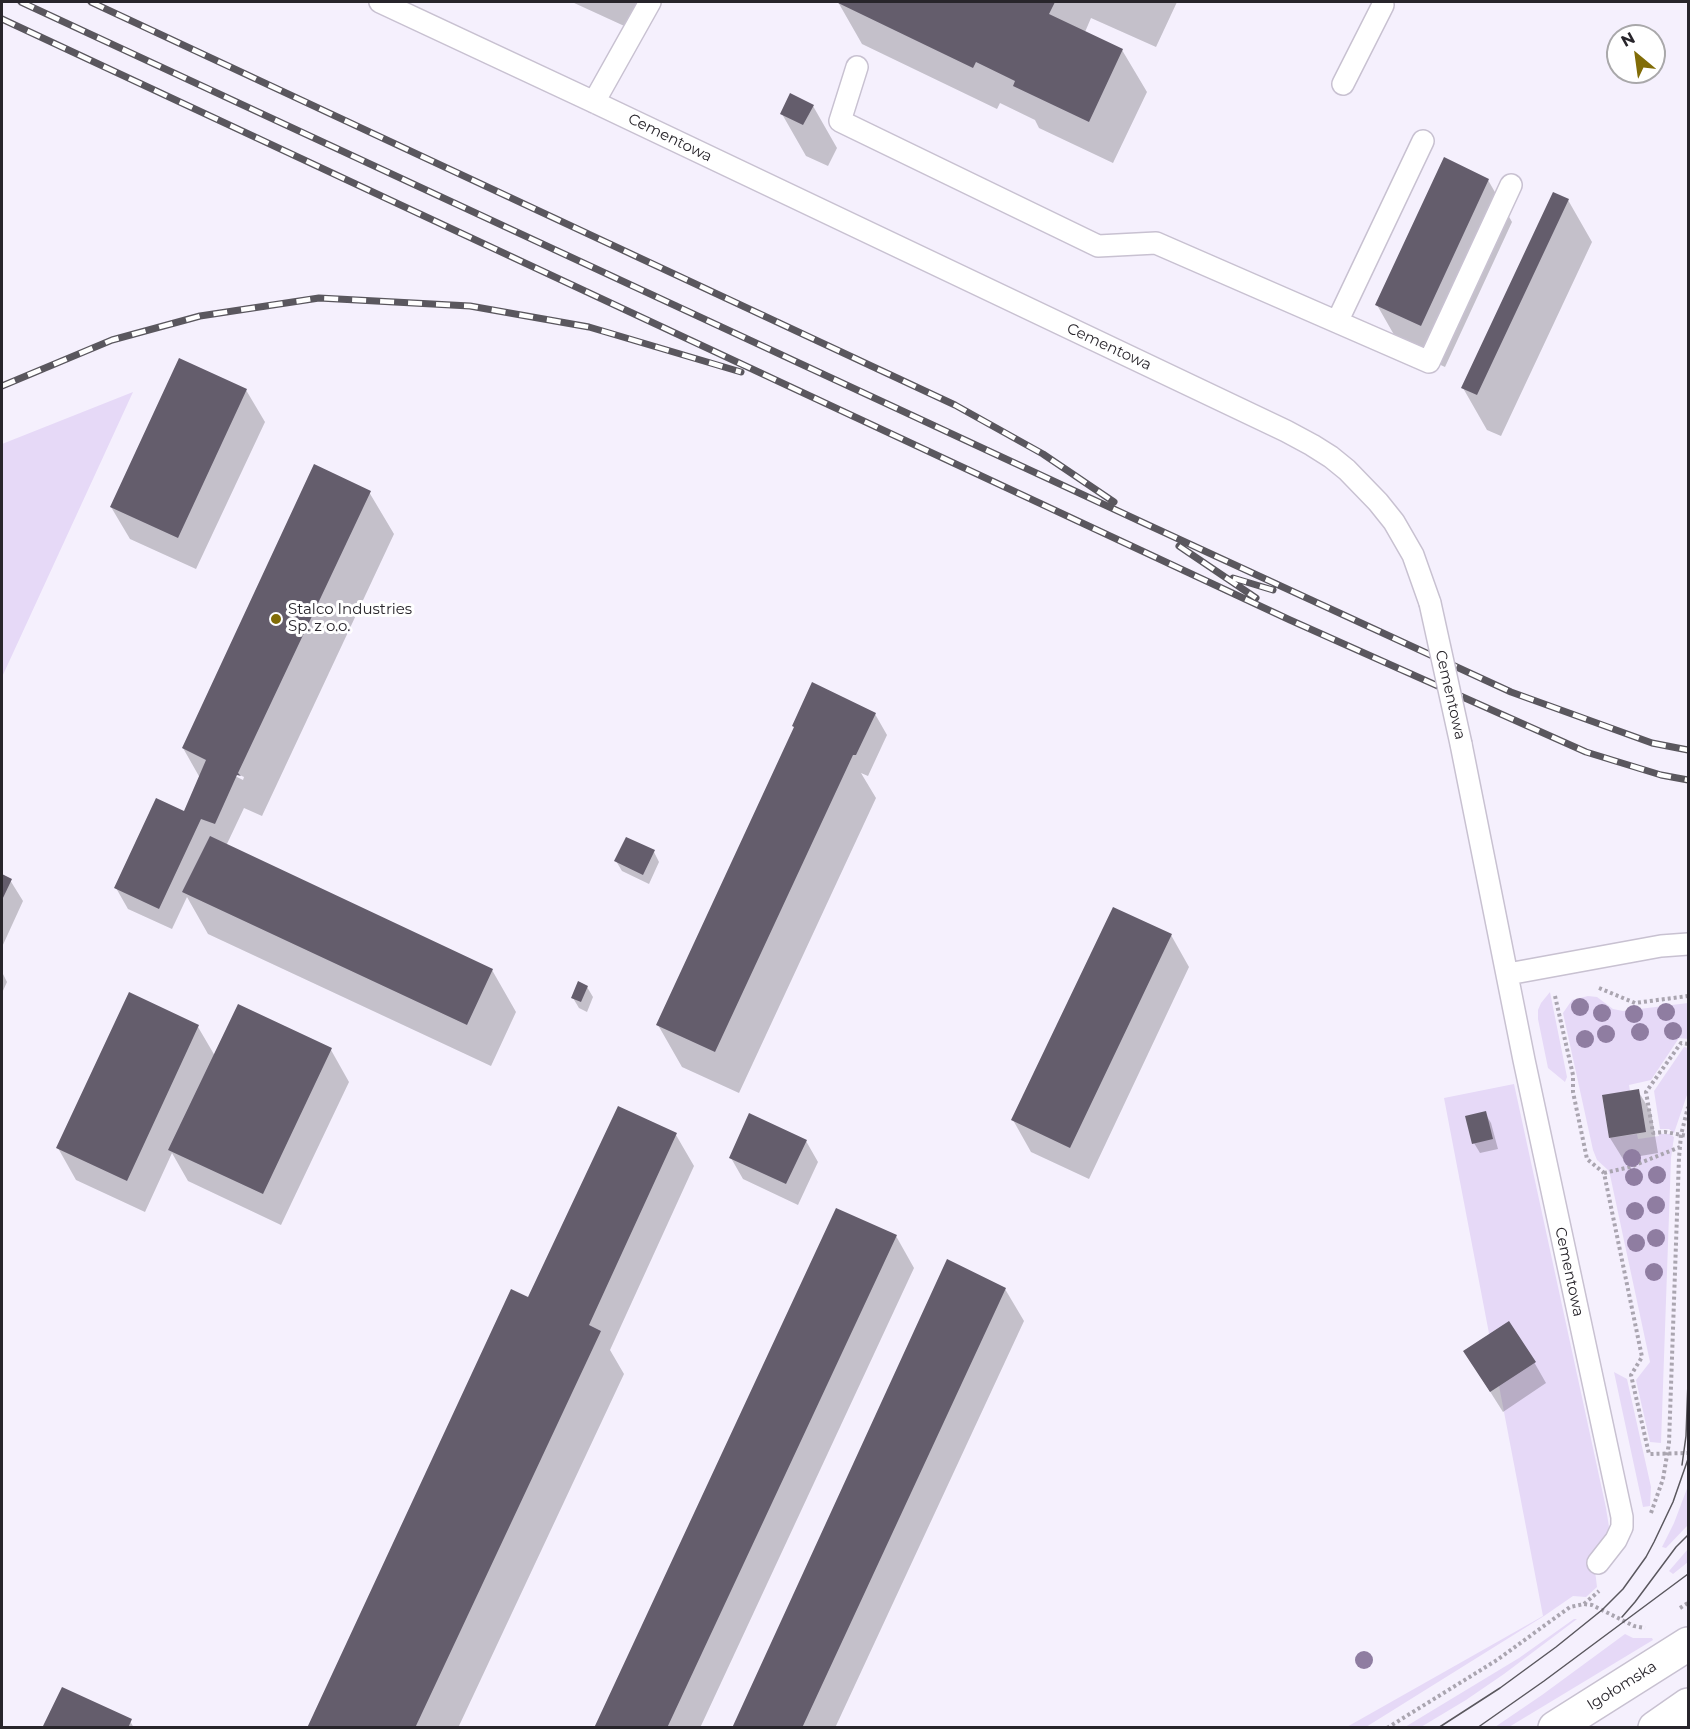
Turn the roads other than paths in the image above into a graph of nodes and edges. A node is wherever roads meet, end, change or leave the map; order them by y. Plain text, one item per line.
1 (380, 2) edge
2 (650, 2) edge
3 (1381, 2) edge
4 (857, 67) dead end
5 (1343, 84) dead end
6 (594, 102) junction
7 (1423, 141) dead end
8 (1511, 185) dead end
9 (1337, 322) junction
10 (1689, 944) edge
11 (1508, 974) junction
12 (1598, 1563) dead end
13 (1689, 1644) edge
14 (1689, 1705) edge
15 (1555, 1728) edge
16 (1655, 1728) edge

1 - 6 lane, Cementowa
2 - 6 lane
3 - 5 lane
4 - 9 lane
6 - 11 lane, Cementowa, bridge
7 - 9 lane
8 - 9 lane
10 - 11 lane
11 - 12 lane, Cementowa
13 - 15 main road, Igołomska
14 - 16 main road

